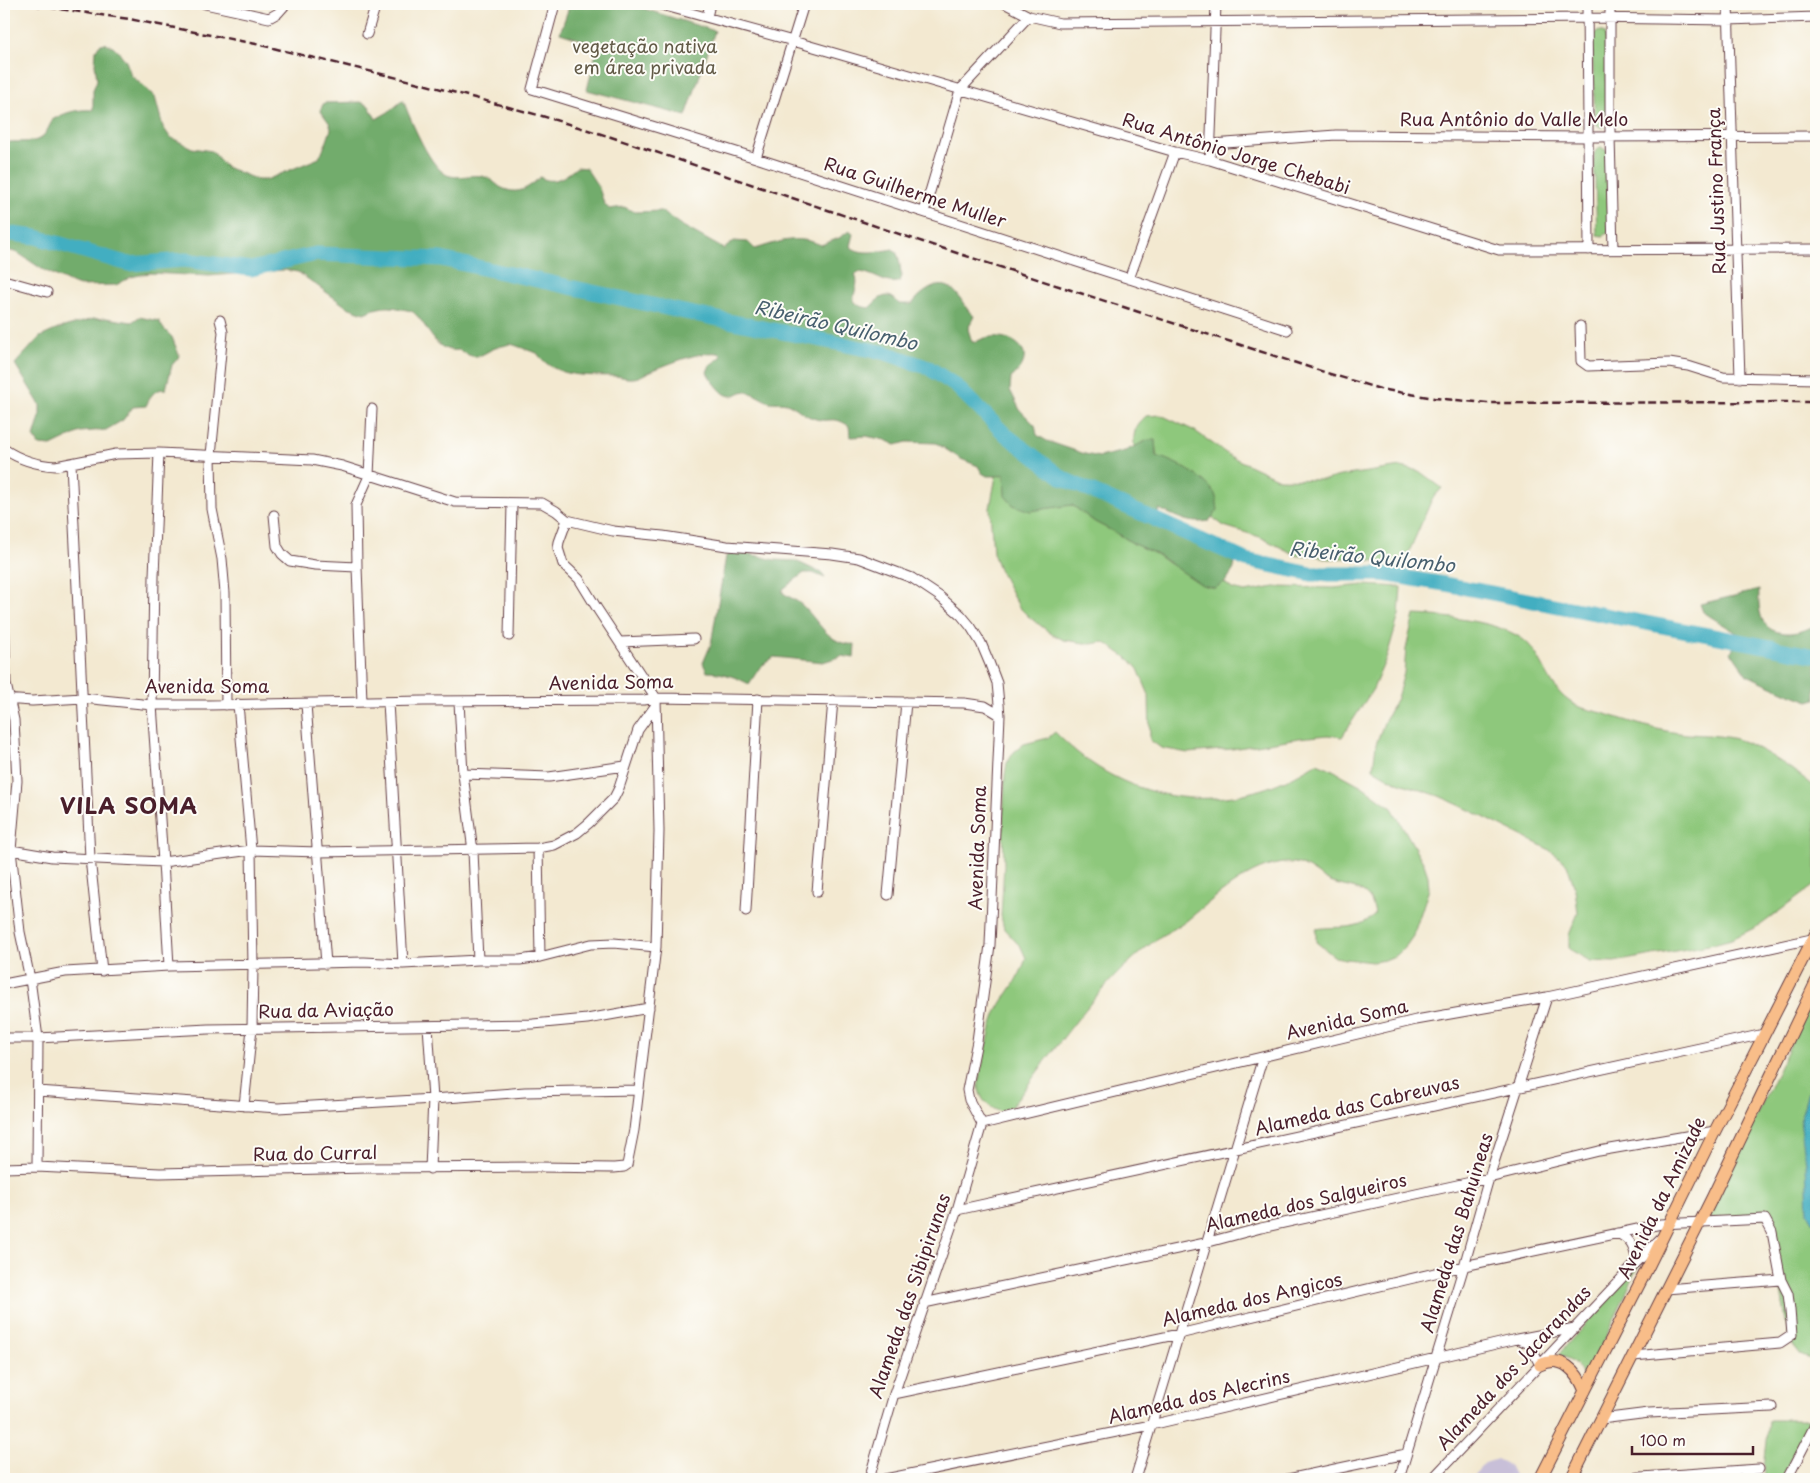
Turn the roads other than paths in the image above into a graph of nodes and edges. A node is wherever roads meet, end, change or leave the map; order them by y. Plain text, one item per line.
1 (204, 4) edge
2 (286, 4) edge
3 (376, 4) edge
4 (555, 4) edge
5 (658, 4) edge
6 (710, 4) edge
7 (804, 4) edge
8 (1006, 4) edge
9 (1216, 4) edge
10 (1587, 4) edge
11 (1610, 4) edge
12 (1728, 4) edge
13 (1029, 16) junction
14 (707, 17) junction
15 (1816, 17) edge
16 (1588, 18) junction
17 (1610, 19) junction
18 (1728, 20) junction
19 (1215, 21) junction
20 (367, 34) dead end
21 (794, 40) junction
22 (960, 90) junction
23 (1816, 136) edge
24 (1588, 137) junction
25 (1610, 137) junction
26 (1732, 137) junction
27 (1212, 144) junction
28 (1175, 152) junction
29 (756, 158) junction
30 (1210, 160) junction
31 (924, 212) junction
32 (1613, 249) junction
33 (1816, 249) edge
34 (1589, 250) junction
35 (1735, 250) junction
36 (1129, 279) junction
37 (4, 280) edge
38 (47, 292) dead end
39 (220, 320) dead end
40 (1580, 326) dead end
41 (1287, 330) dead end
42 (1740, 378) junction
43 (1816, 379) edge
44 (372, 409) dead end
45 (5, 450) edge
46 (160, 453) junction
47 (211, 455) junction
48 (4, 460) edge
49 (72, 463) junction
50 (369, 476) junction
51 (512, 503) junction
52 (274, 514) dead end
53 (567, 520) junction
54 (357, 567) junction
55 (4, 612) edge
56 (510, 636) dead end
57 (694, 639) dead end
58 (620, 642) junction
59 (83, 698) junction
60 (6, 699) edge
61 (758, 699) junction
62 (832, 700) junction
63 (362, 702) junction
64 (388, 702) junction
65 (459, 702) junction
66 (656, 702) junction
67 (906, 702) junction
68 (238, 704) junction
69 (306, 704) junction
70 (152, 705) junction
71 (226, 705) junction
72 (1000, 715) junction
73 (625, 766) junction
74 (462, 774) junction
75 (538, 848) junction
76 (8, 850) edge
77 (251, 850) junction
78 (473, 851) junction
79 (319, 852) junction
80 (396, 852) junction
81 (90, 858) junction
82 (164, 862) junction
83 (817, 892) dead end
84 (888, 895) dead end
85 (746, 911) dead end
86 (1815, 936) edge
87 (656, 947) junction
88 (540, 957) junction
89 (478, 960) junction
90 (326, 964) junction
91 (403, 964) junction
92 (169, 966) junction
93 (253, 966) junction
94 (102, 971) junction
95 (30, 979) junction
96 (1816, 982) edge
97 (4, 984) edge
98 (1547, 997) junction
99 (649, 1008) junction
100 (428, 1026) junction
101 (252, 1028) junction
102 (1764, 1034) junction
103 (4, 1038) edge
104 (38, 1038) junction
105 (1263, 1057) junction
106 (1519, 1087) junction
107 (638, 1090) junction
108 (38, 1091) junction
109 (433, 1099) junction
110 (244, 1106) junction
111 (982, 1124) junction
112 (1714, 1131) junction
113 (1694, 1134) junction
114 (1707, 1146) junction
115 (1235, 1150) junction
116 (37, 1167) junction
117 (4, 1168) edge
118 (430, 1169) junction
119 (1489, 1178) junction
120 (957, 1210) junction
121 (1669, 1223) junction
122 (1699, 1223) junction
123 (1617, 1233) junction
124 (1662, 1237) junction
125 (1205, 1243) junction
126 (1637, 1262) junction
127 (1464, 1266) junction
128 (1781, 1280) junction
129 (1666, 1289) junction
130 (924, 1303) junction
131 (1575, 1328) junction
132 (1179, 1334) junction
133 (1518, 1339) junction
134 (1633, 1356) junction
135 (1436, 1359) junction
136 (1540, 1365) junction
137 (1585, 1391) junction
138 (894, 1394) junction
139 (1772, 1407) dead end
140 (1601, 1419) junction
141 (1816, 1423) edge
142 (1150, 1425) junction
143 (1406, 1454) junction
144 (1759, 1469) dead end
145 (869, 1479) edge
146 (885, 1479) edge
147 (1135, 1479) edge
148 (1288, 1479) edge
149 (1399, 1479) edge
150 (1432, 1479) edge
151 (1540, 1479) edge
152 (1571, 1479) edge
153 (1612, 1479) edge
154 (1787, 1479) edge

1 - 2 street
3 - 20 street
4 - 29 street, Rua Guilherme Muller
5 - 14 street, Rua Antônio Jorge Chebabi
6 - 14 street
7 - 21 street
8 - 13 street
9 - 19 street
10 - 16 street
11 - 17 street
12 - 18 street, Rua Justino França
13 - 19 street
13 - 22 street
14 - 21 street, Rua Antônio Jorge Chebabi
15 - 18 street
16 - 17 street
16 - 19 street
16 - 24 street
17 - 18 street
17 - 25 street
18 - 26 street, Rua Justino França
19 - 27 street
21 - 22 street, Rua Antônio Jorge Chebabi
21 - 29 street
22 - 28 street, Rua Antônio Jorge Chebabi
22 - 31 street
23 - 26 street, Rua Antônio do Valle Melo
24 - 25 street, Rua Antônio do Valle Melo
24 - 27 street, Rua Antônio do Valle Melo
24 - 34 street
25 - 26 street, Rua Antônio do Valle Melo
25 - 32 street
26 - 35 street, Rua Justino França
27 - 30 street
28 - 30 street, Rua Antônio Jorge Chebabi
28 - 36 street
29 - 31 street, Rua Guilherme Muller
30 - 34 street, Rua Antônio Jorge Chebabi
31 - 36 street, Rua Guilherme Muller
32 - 34 street, Rua Antônio Jorge Chebabi
32 - 35 street, Rua Antônio Jorge Chebabi
33 - 35 street, Rua Antônio Jorge Chebabi
35 - 42 street, Rua Justino França
36 - 41 street, Rua Guilherme Muller
37 - 38 street
39 - 47 street
40 - 42 street
42 - 43 street
44 - 50 street
45 - 48 street
45 - 49 street
46 - 47 street
46 - 49 street
46 - 70 street
47 - 50 street
47 - 71 street
49 - 59 street
50 - 51 street
50 - 54 street
51 - 53 street
51 - 56 street
52 - 54 street
53 - 58 street
53 - 72 street
54 - 63 street
55 - 60 street
57 - 58 street
58 - 66 street
59 - 60 street, Avenida Soma
59 - 70 street, Avenida Soma
59 - 81 street
60 - 76 street
61 - 62 street, Avenida Soma
61 - 66 street, Avenida Soma
61 - 85 street
62 - 67 street, Avenida Soma
62 - 83 street
63 - 64 street, Avenida Soma
63 - 69 street, Avenida Soma
64 - 65 street, Avenida Soma
64 - 80 street
65 - 66 street, Avenida Soma
65 - 74 street
66 - 73 street
66 - 87 street
67 - 72 street, Avenida Soma
67 - 84 street
68 - 69 street, Avenida Soma
68 - 71 street, Avenida Soma
68 - 77 street
69 - 79 street
70 - 71 street, Avenida Soma
70 - 82 street
72 - 111 street, Avenida Soma
73 - 74 street
73 - 75 street
74 - 78 street
75 - 78 street
75 - 88 street
76 - 81 street
76 - 95 street
77 - 79 street
77 - 82 street
77 - 93 street
78 - 80 street
78 - 89 street
79 - 80 street
79 - 90 street
80 - 91 street
81 - 82 street
81 - 94 street
82 - 92 street
86 - 98 street, Avenida Soma
86 - 102 main road, Avenida da Amizade
87 - 88 street
87 - 99 street
88 - 89 street
89 - 91 street
90 - 91 street
90 - 93 street
92 - 93 street
92 - 94 street
93 - 101 street
94 - 95 street
95 - 97 street
95 - 104 street
96 - 122 main road
98 - 105 street, Avenida Soma
98 - 106 street, Alameda das Bahuineas
99 - 100 street, Rua da Aviação
99 - 107 street
100 - 101 street, Rua da Aviação
100 - 109 street
101 - 104 street, Rua da Aviação
101 - 110 street
102 - 106 street, Alameda das Cabreuvas
102 - 112 main road, Avenida da Amizade
103 - 104 street, Rua da Aviação
104 - 108 street
105 - 111 street, Avenida Soma
105 - 115 street
106 - 115 street, Alameda das Cabreuvas
106 - 119 street, Alameda das Bahuineas
107 - 109 street
107 - 118 street, Rua do Curral
108 - 110 street
108 - 116 street
109 - 110 street
109 - 118 street
111 - 120 street, Alameda das Sibipirunas
112 - 113 street, Alameda dos Salgueiros
112 - 114 main road, Avenida da Amizade
113 - 114 street
113 - 119 street, Alameda dos Salgueiros
114 - 121 main road, Avenida da Amizade
115 - 120 street, Alameda das Cabreuvas
115 - 125 street
116 - 117 street, Rua do Curral
116 - 118 street, Rua do Curral
119 - 125 street, Alameda dos Salgueiros
119 - 127 street, Alameda das Bahuineas
120 - 130 street, Alameda das Sibipirunas
121 - 122 street, Alameda dos Angicos
121 - 123 street, Alameda dos Angicos
121 - 124 main road, Avenida da Amizade
122 - 128 street, Alameda dos Angicos
122 - 129 main road
123 - 126 street
123 - 127 street, Alameda dos Angicos
124 - 126 street, Alameda dos Jacarandas
124 - 137 main road, Avenida da Amizade
125 - 130 street, Alameda dos Salgueiros
125 - 132 street
126 - 131 street, Alameda dos Jacarandas
127 - 132 street, Alameda dos Angicos
127 - 135 street, Alameda das Bahuineas
128 - 129 street
128 - 134 street
129 - 134 main road
130 - 138 street, Alameda das Sibipirunas
131 - 133 street, Alameda dos Alecrins
131 - 136 street, Alameda dos Jacarandas
132 - 138 street, Alameda dos Angicos
132 - 142 street
133 - 135 street, Alameda dos Alecrins
133 - 136 street
134 - 140 main road
135 - 142 street, Alameda dos Alecrins
135 - 143 street, Alameda das Bahuineas
136 - 137 main road
136 - 150 street, Alameda dos Jacarandas
137 - 151 main road, Avenida da Amizade
138 - 145 street, Alameda das Sibipirunas
139 - 140 street
140 - 152 main road
141 - 154 street
142 - 146 street, Alameda dos Alecrins
142 - 147 street
143 - 148 street
143 - 149 street, Alameda das Bahuineas
144 - 153 street

